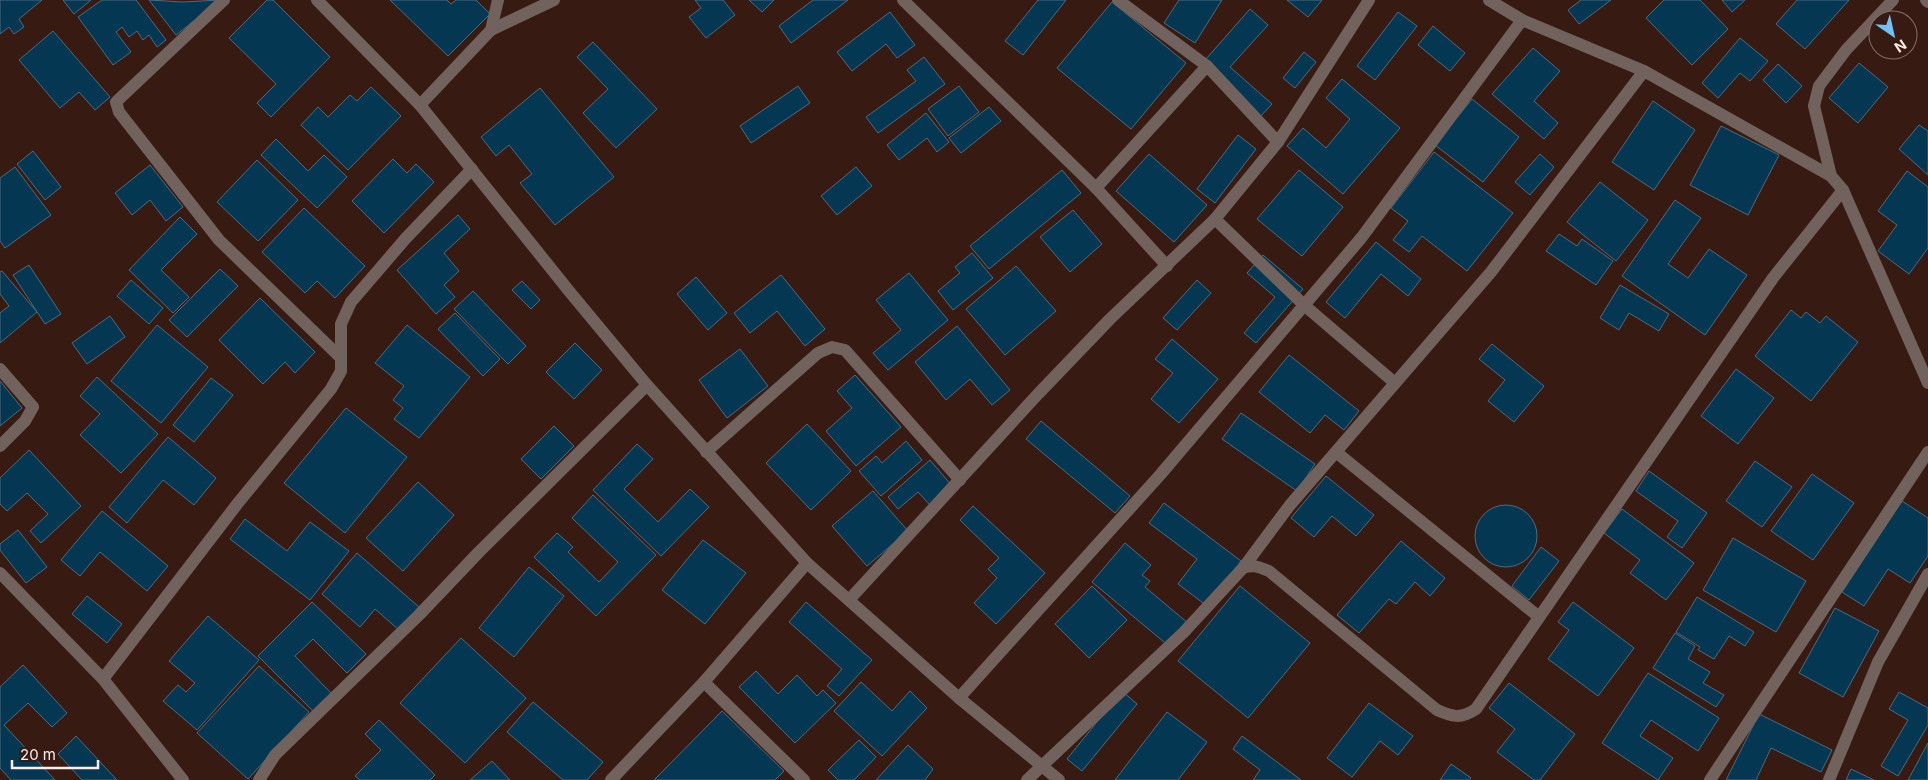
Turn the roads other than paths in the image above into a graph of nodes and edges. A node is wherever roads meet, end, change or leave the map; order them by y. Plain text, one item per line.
1 (224, 0) edge
2 (317, 0) edge
3 (498, 0) edge
4 (554, 0) edge
5 (903, 0) edge
6 (1118, 0) edge
7 (1369, 0) edge
8 (1490, 0) edge
9 (1893, 0) edge
10 (1522, 20) junction
11 (491, 30) junction
12 (1207, 66) junction
13 (1644, 71) junction
14 (420, 105) junction
15 (1278, 142) junction
16 (472, 169) junction
17 (1831, 176) junction
18 (1096, 188) junction
19 (1843, 190) junction
20 (1215, 219) junction
21 (1167, 266) junction
22 (1304, 305) junction
23 (341, 358) junction
24 (0, 369) edge
25 (1928, 382) edge
26 (1396, 383) junction
27 (647, 385) junction
28 (0, 446) edge
29 (706, 452) junction
30 (1336, 452) junction
31 (1928, 452) edge
32 (960, 480) junction
33 (807, 563) junction
34 (1243, 568) junction
35 (0, 573) edge
36 (1928, 574) edge
37 (849, 600) junction
38 (1539, 617) junction
39 (103, 679) junction
40 (704, 682) junction
41 (959, 698) junction
42 (1042, 765) junction
43 (613, 779) edge
44 (183, 780) edge
45 (259, 780) edge
46 (804, 780) edge
47 (1027, 780) edge
48 (1059, 780) edge
49 (1710, 780) edge
50 (1829, 780) edge

1 - 23 street
2 - 14 street
3 - 11 street
4 - 11 street
5 - 18 street
6 - 12 street
7 - 15 street
8 - 10 street
9 - 17 street
10 - 13 street
10 - 22 street
11 - 14 street
12 - 15 street
12 - 18 street
13 - 17 street
13 - 26 street
14 - 16 street
15 - 20 street
16 - 23 street
16 - 27 street
17 - 19 street
18 - 21 street
19 - 25 street
19 - 38 street
20 - 21 street
20 - 22 street
21 - 32 street
22 - 26 street
22 - 41 street
23 - 39 street
24 - 28 street
26 - 30 street
27 - 29 street
27 - 45 street
29 - 32 street
29 - 33 street
30 - 34 street
30 - 38 street
31 - 49 street
32 - 37 street
33 - 37 street
33 - 40 street
34 - 38 street
34 - 42 street
35 - 39 street
36 - 50 street
37 - 41 street
39 - 44 street
40 - 43 street
40 - 46 street
41 - 42 street
42 - 47 street
42 - 48 street

